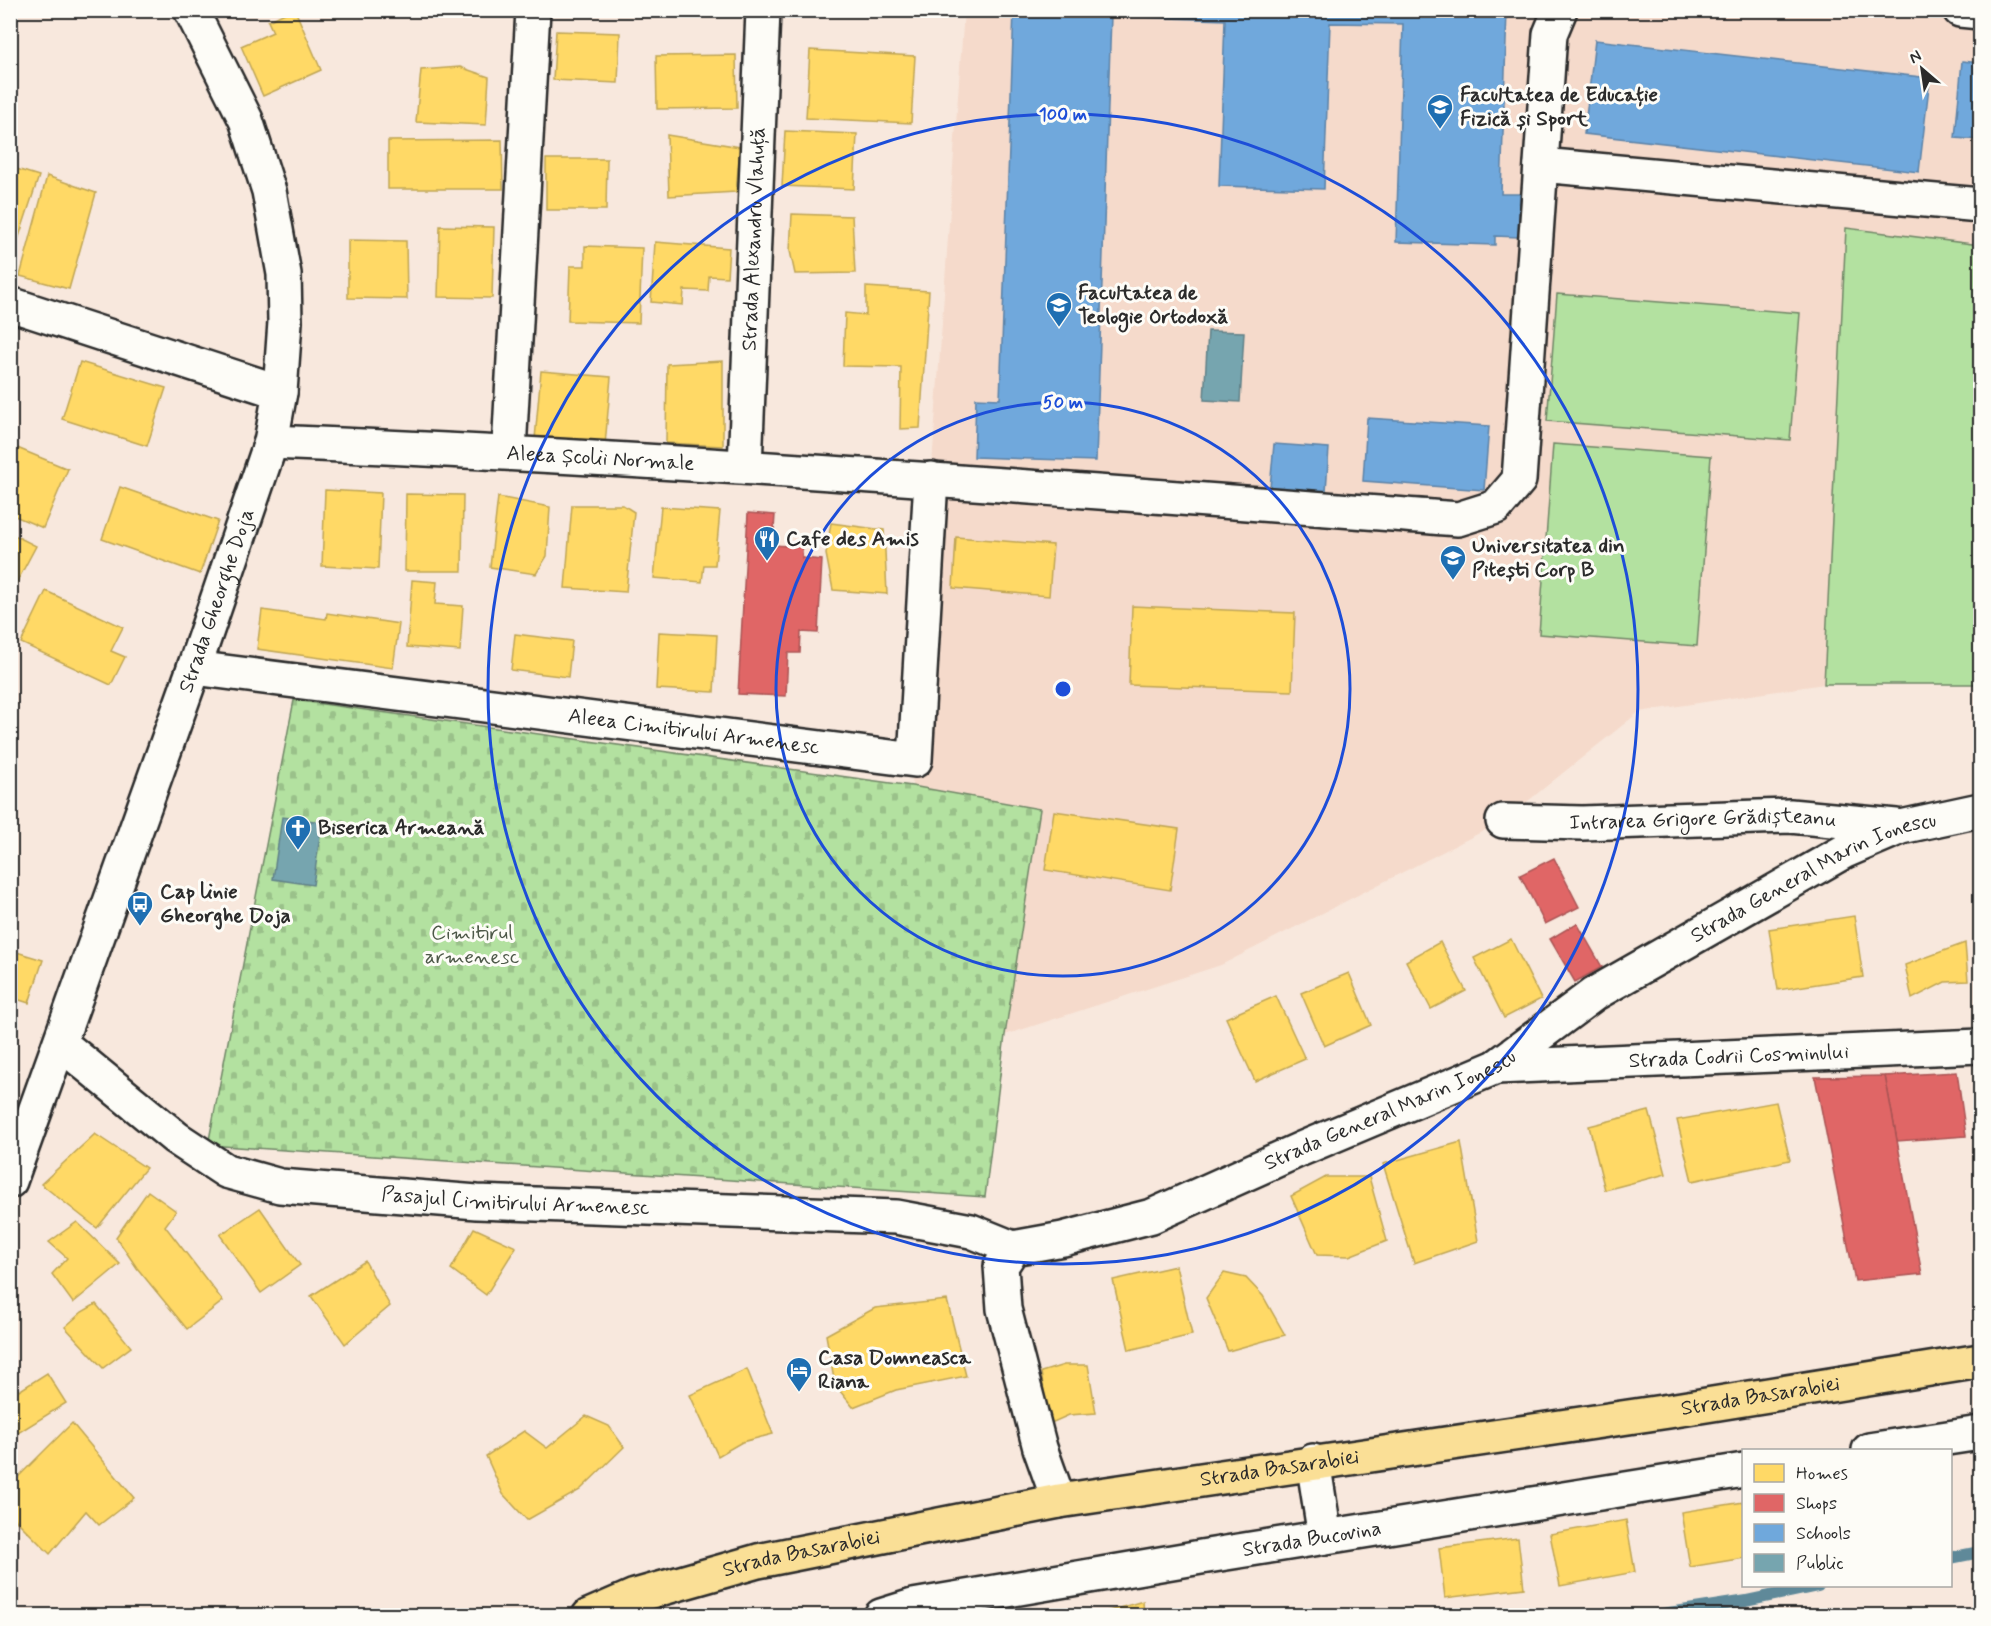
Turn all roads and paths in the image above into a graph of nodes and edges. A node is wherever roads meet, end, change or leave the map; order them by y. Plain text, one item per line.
1 (190, 10) edge
2 (533, 10) edge
3 (763, 10) edge
4 (1560, 10) edge
5 (1960, 10) edge
6 (1980, 12) edge
7 (1541, 165) junction
8 (1980, 205) edge
9 (10, 304) edge
10 (280, 392) junction
11 (271, 442) junction
12 (509, 452) junction
13 (745, 467) junction
14 (931, 479) junction
15 (194, 668) junction
16 (1980, 810) edge
17 (1503, 821) dead end
18 (1901, 827) junction
19 (60, 1043) junction
20 (1980, 1046) edge
21 (1496, 1067) junction
22 (10, 1181) edge
23 (1013, 1248) junction
24 (1980, 1361) edge
25 (1980, 1433) edge
26 (1876, 1449) edge
27 (1313, 1461) junction
28 (1742, 1470) edge
29 (1059, 1501) junction
30 (1325, 1537) junction
31 (589, 1616) edge
32 (881, 1616) edge

1 - 10 street, Strada Gheorghe Doja
2 - 12 street
3 - 13 street, Strada Alexandru Vlahuță
4 - 7 street, Aleea Școlii Normale
5 - 6 street
7 - 8 street
7 - 14 street, Aleea Școlii Normale
9 - 10 street
10 - 11 street, Strada Gheorghe Doja
11 - 12 street, Aleea Școlii Normale
11 - 15 street, Strada Gheorghe Doja
12 - 13 street, Aleea Școlii Normale
13 - 14 street, Aleea Școlii Normale
14 - 15 street, Aleea Cimitirului Armenesc
15 - 19 street, Strada Gheorghe Doja
16 - 18 street, Strada General Marin Ionescu
17 - 18 street, Intrarea Grigore Grădișteanu
18 - 21 street, Strada General Marin Ionescu
19 - 22 street, Strada Gheorghe Doja
19 - 23 street, Pasajul Cimitirului Armenesc
20 - 21 street, Strada Codrii Cosminului
21 - 23 street, Strada General Marin Ionescu
23 - 29 street
24 - 27 main road, Strada Basarabiei
25 - 26 street
27 - 29 main road, Strada Basarabiei
27 - 30 street
28 - 30 street, Strada Bucovina
29 - 31 main road, Strada Basarabiei
30 - 32 street, Strada Bucovina

